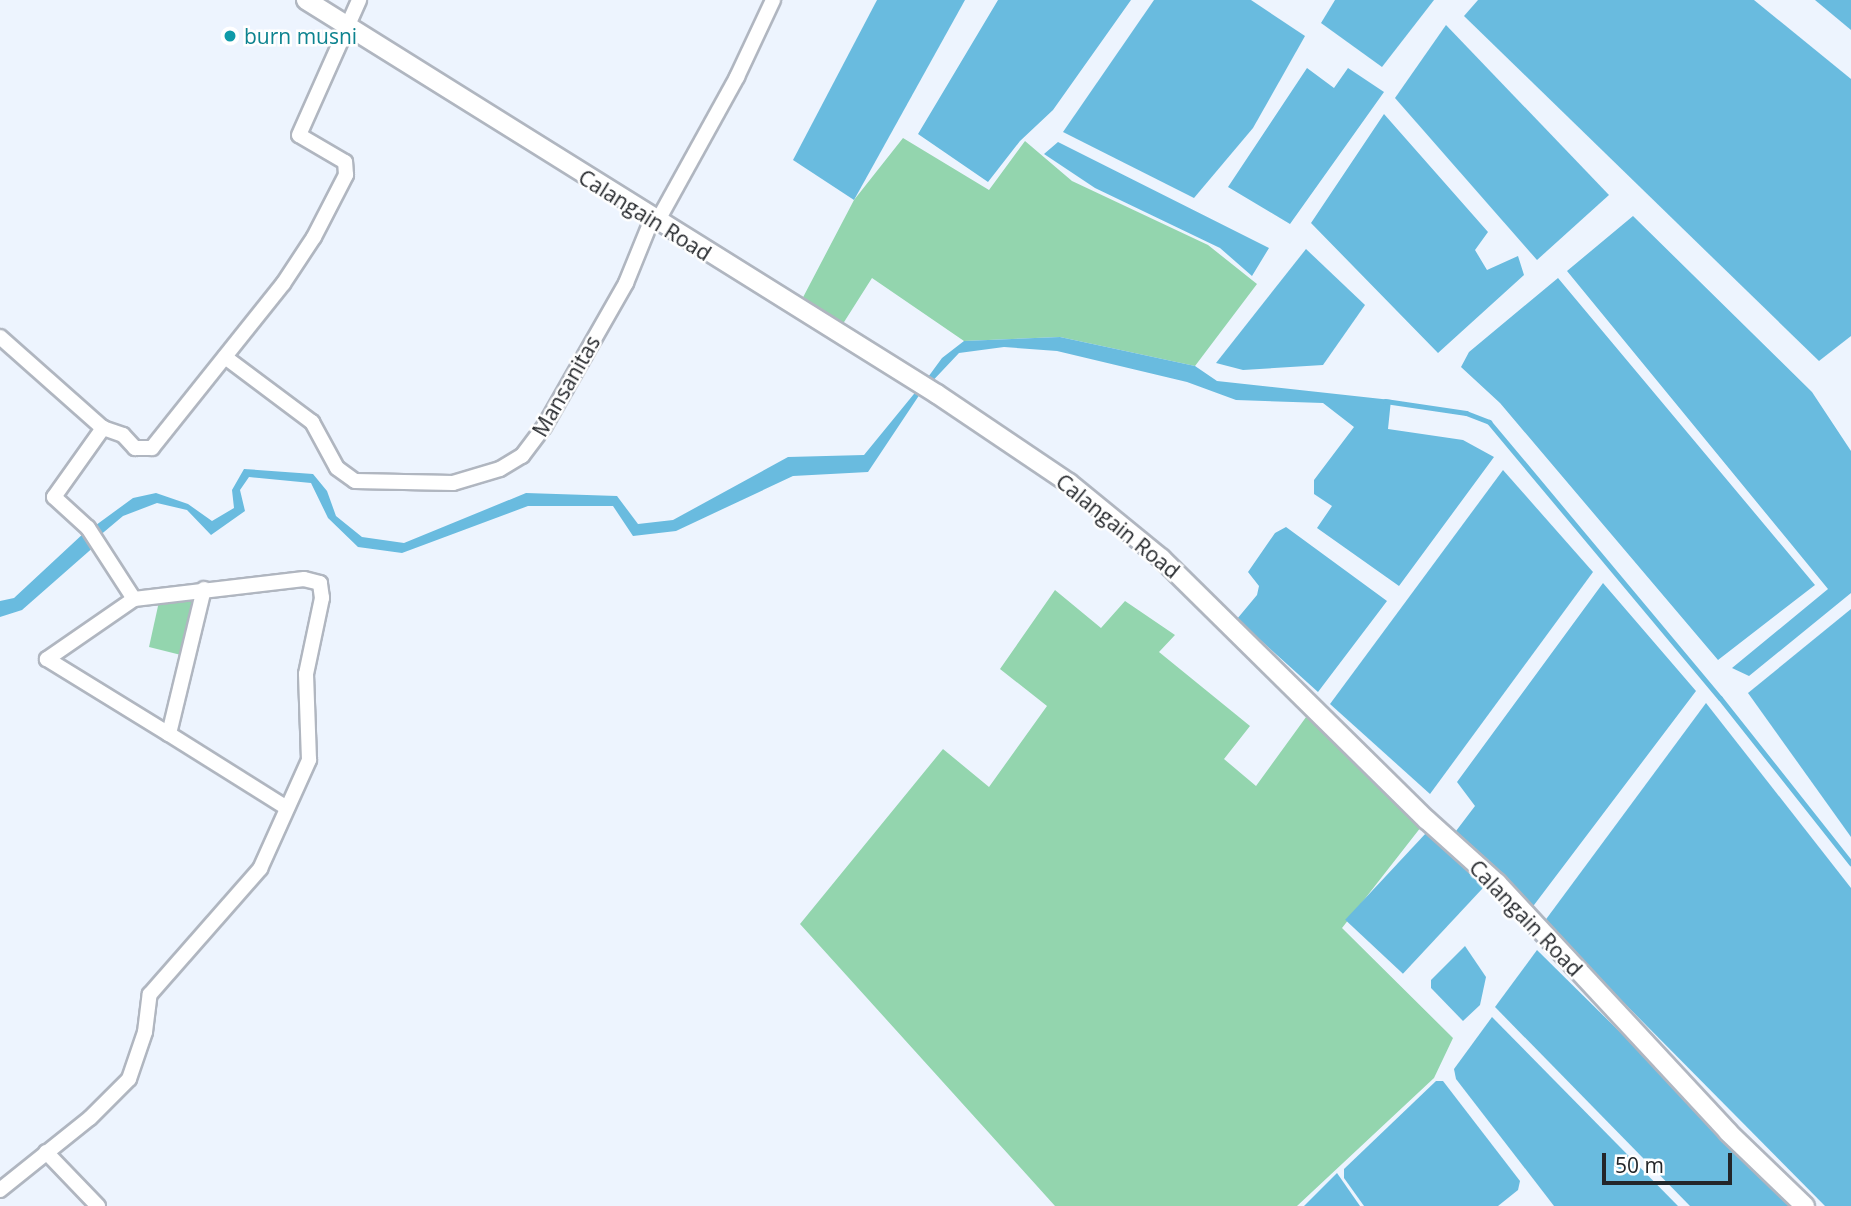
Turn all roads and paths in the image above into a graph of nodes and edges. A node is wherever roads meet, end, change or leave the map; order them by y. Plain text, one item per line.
1 (306, 0) edge
2 (359, 0) edge
3 (773, 0) edge
4 (345, 27) junction
5 (655, 221) junction
6 (0, 337) edge
7 (225, 357) junction
8 (103, 428) junction
9 (204, 589) junction
10 (134, 599) junction
11 (169, 734) junction
12 (288, 808) junction
13 (46, 1152) junction
14 (0, 1190) edge
15 (98, 1206) edge
16 (1805, 1206) edge

1 - 4 street, Calangain Road
2 - 4 street
3 - 5 street, Mansanitas
4 - 5 street, Calangain Road
4 - 7 street
5 - 7 street, Mansanitas
5 - 16 street, Calangain Road
6 - 8 street
7 - 8 street
8 - 10 street
9 - 10 street
9 - 11 street
9 - 12 street
10 - 11 street
11 - 12 street
12 - 13 street
13 - 14 street
13 - 15 street

